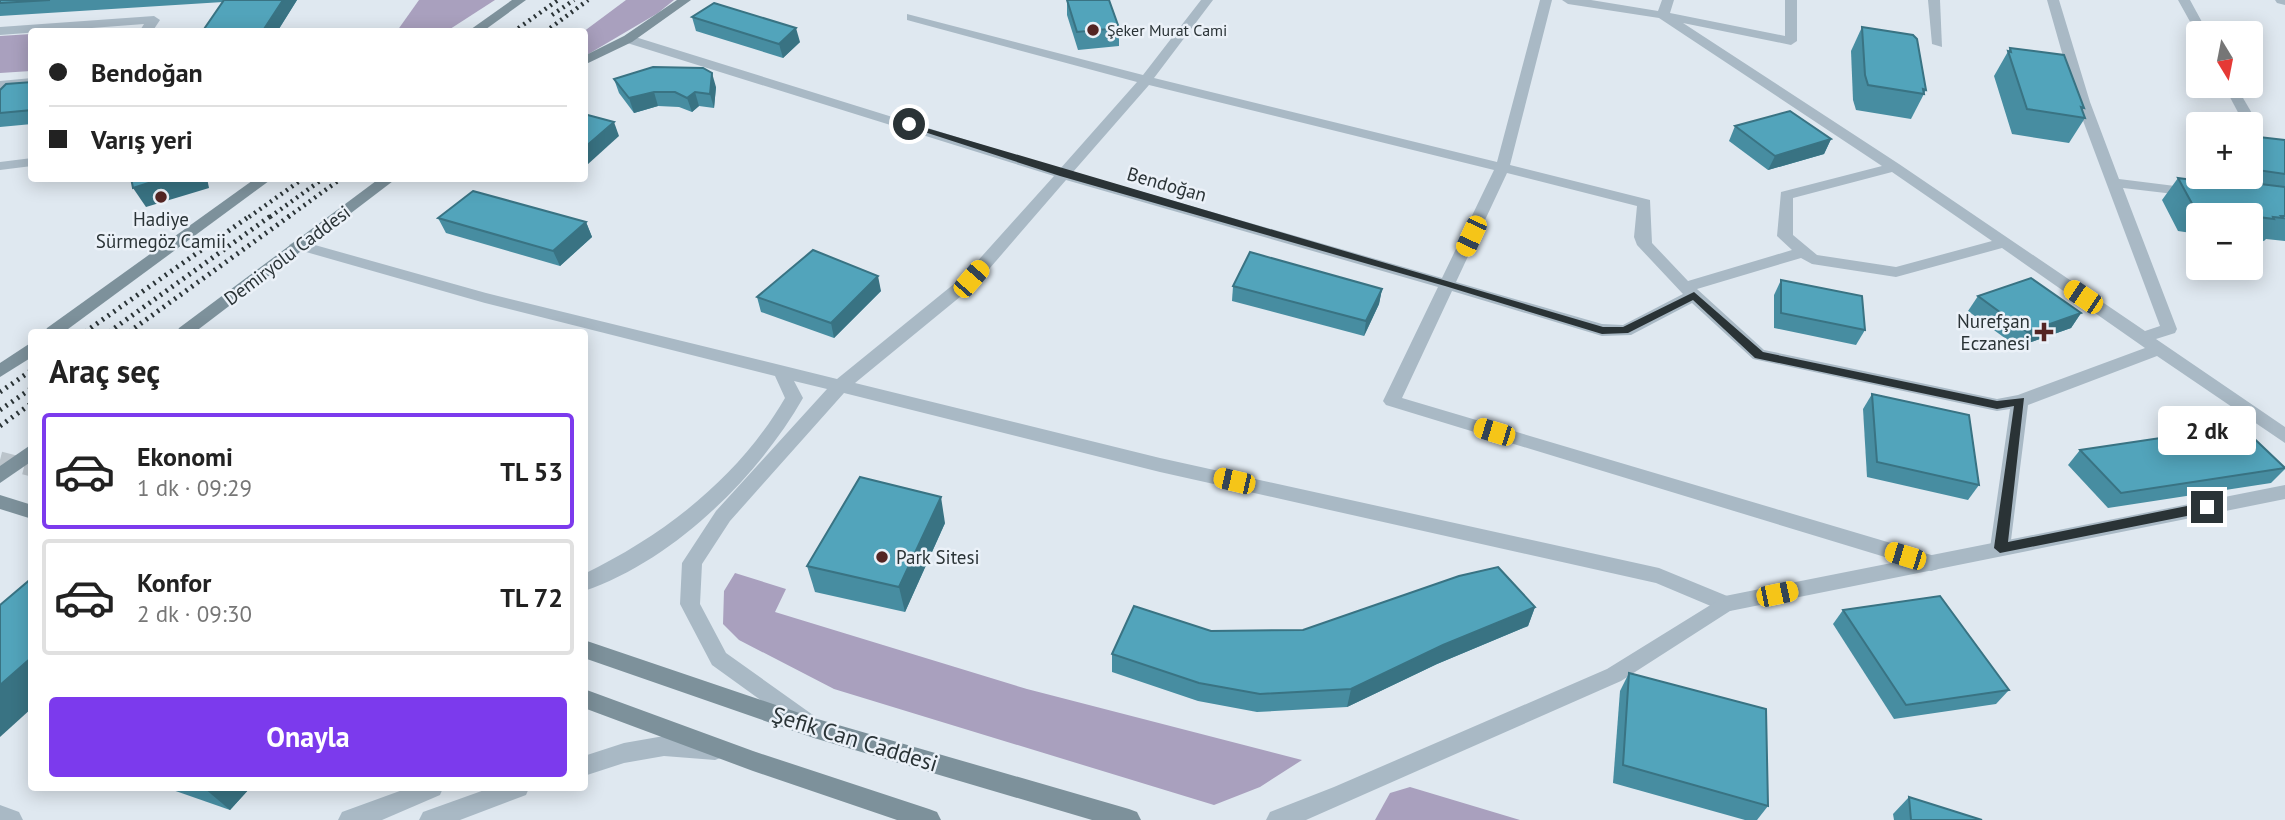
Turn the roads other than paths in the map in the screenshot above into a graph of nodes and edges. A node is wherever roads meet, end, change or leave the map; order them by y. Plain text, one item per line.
1 (520, 0) edge
2 (685, 0) edge
3 (1207, 0) edge
4 (1546, 0) edge
5 (1568, 0) edge
6 (1791, 0) edge
7 (1934, 0) edge
8 (2053, 0) edge
9 (2184, 0) edge
10 (1666, 7) edge
11 (911, 17) dead end
12 (2195, 21) edge
13 (42, 28) edge
14 (148, 28) edge
15 (479, 28) edge
16 (28, 29) edge
17 (0, 31) edge
18 (628, 39) junction
19 (1938, 44) dead end
20 (588, 59) edge
21 (1146, 80) junction
22 (28, 82) edge
23 (0, 85) edge
24 (28, 162) edge
25 (0, 166) edge
26 (1503, 166) junction
27 (1894, 167) junction
28 (1064, 174) junction
29 (259, 182) edge
30 (385, 182) edge
31 (2112, 182) junction
32 (2205, 194) edge
33 (2003, 243) junction
34 (298, 245) junction
35 (1804, 252) junction
36 (1449, 283) junction
37 (1690, 291) junction
38 (57, 329) edge
39 (189, 329) edge
40 (2143, 338) junction
41 (2159, 349) junction
42 (28, 351) edge
43 (0, 371) edge
44 (782, 372) junction
45 (840, 386) junction
46 (2020, 401) junction
47 (813, 416) junction
48 (2285, 436) edge
49 (28, 454) edge
50 (0, 476) edge
51 (2285, 492) edge
52 (1, 502) edge
53 (28, 511) edge
54 (2000, 548) junction
55 (1931, 564) junction
56 (588, 581) edge
57 (1725, 604) junction
58 (588, 650) edge
59 (588, 699) edge
60 (814, 728) junction
61 (727, 751) junction
62 (588, 765) edge
63 (425, 791) edge
64 (510, 791) edge
65 (0, 816) edge
66 (11, 820) edge
67 (351, 820) edge
68 (431, 820) edge
69 (929, 820) edge
70 (1129, 820) edge
71 (1278, 820) edge

1 - 15 main road
2 - 18 main road
3 - 21 street
4 - 26 street
5 - 10 street
6 - 10 street
7 - 19 street
8 - 31 street
9 - 12 street
10 - 27 street
11 - 21 street
13 - 14 street
16 - 17 street
18 - 20 main road
18 - 28 street, Bendoğan
21 - 26 street
21 - 28 street
22 - 23 street
24 - 25 street
26 - 36 street
26 - 37 street
27 - 33 street
27 - 35 street
28 - 36 street, Bendoğan
28 - 45 street
29 - 38 main road
30 - 34 main road, Demiryolu Caddesi
31 - 32 street
31 - 40 street
33 - 35 street
33 - 40 street
34 - 39 main road, Demiryolu Caddesi
34 - 44 street
35 - 37 street, Bendoğan
36 - 37 street, Bendoğan
36 - 55 street
37 - 46 street
40 - 41 street
41 - 46 street
41 - 48 street
42 - 43 main road
44 - 45 street
44 - 47 street
44 - 56 street
45 - 47 street
45 - 57 street
46 - 54 street
47 - 60 street
49 - 50 main road
51 - 54 street
52 - 53 main road
54 - 55 street
55 - 57 street
57 - 71 street
58 - 60 main road, Şefik Can Caddesi
59 - 61 main road
60 - 70 main road, Şefik Can Caddesi
61 - 62 street
61 - 69 main road
63 - 67 street
64 - 68 street
65 - 66 street

